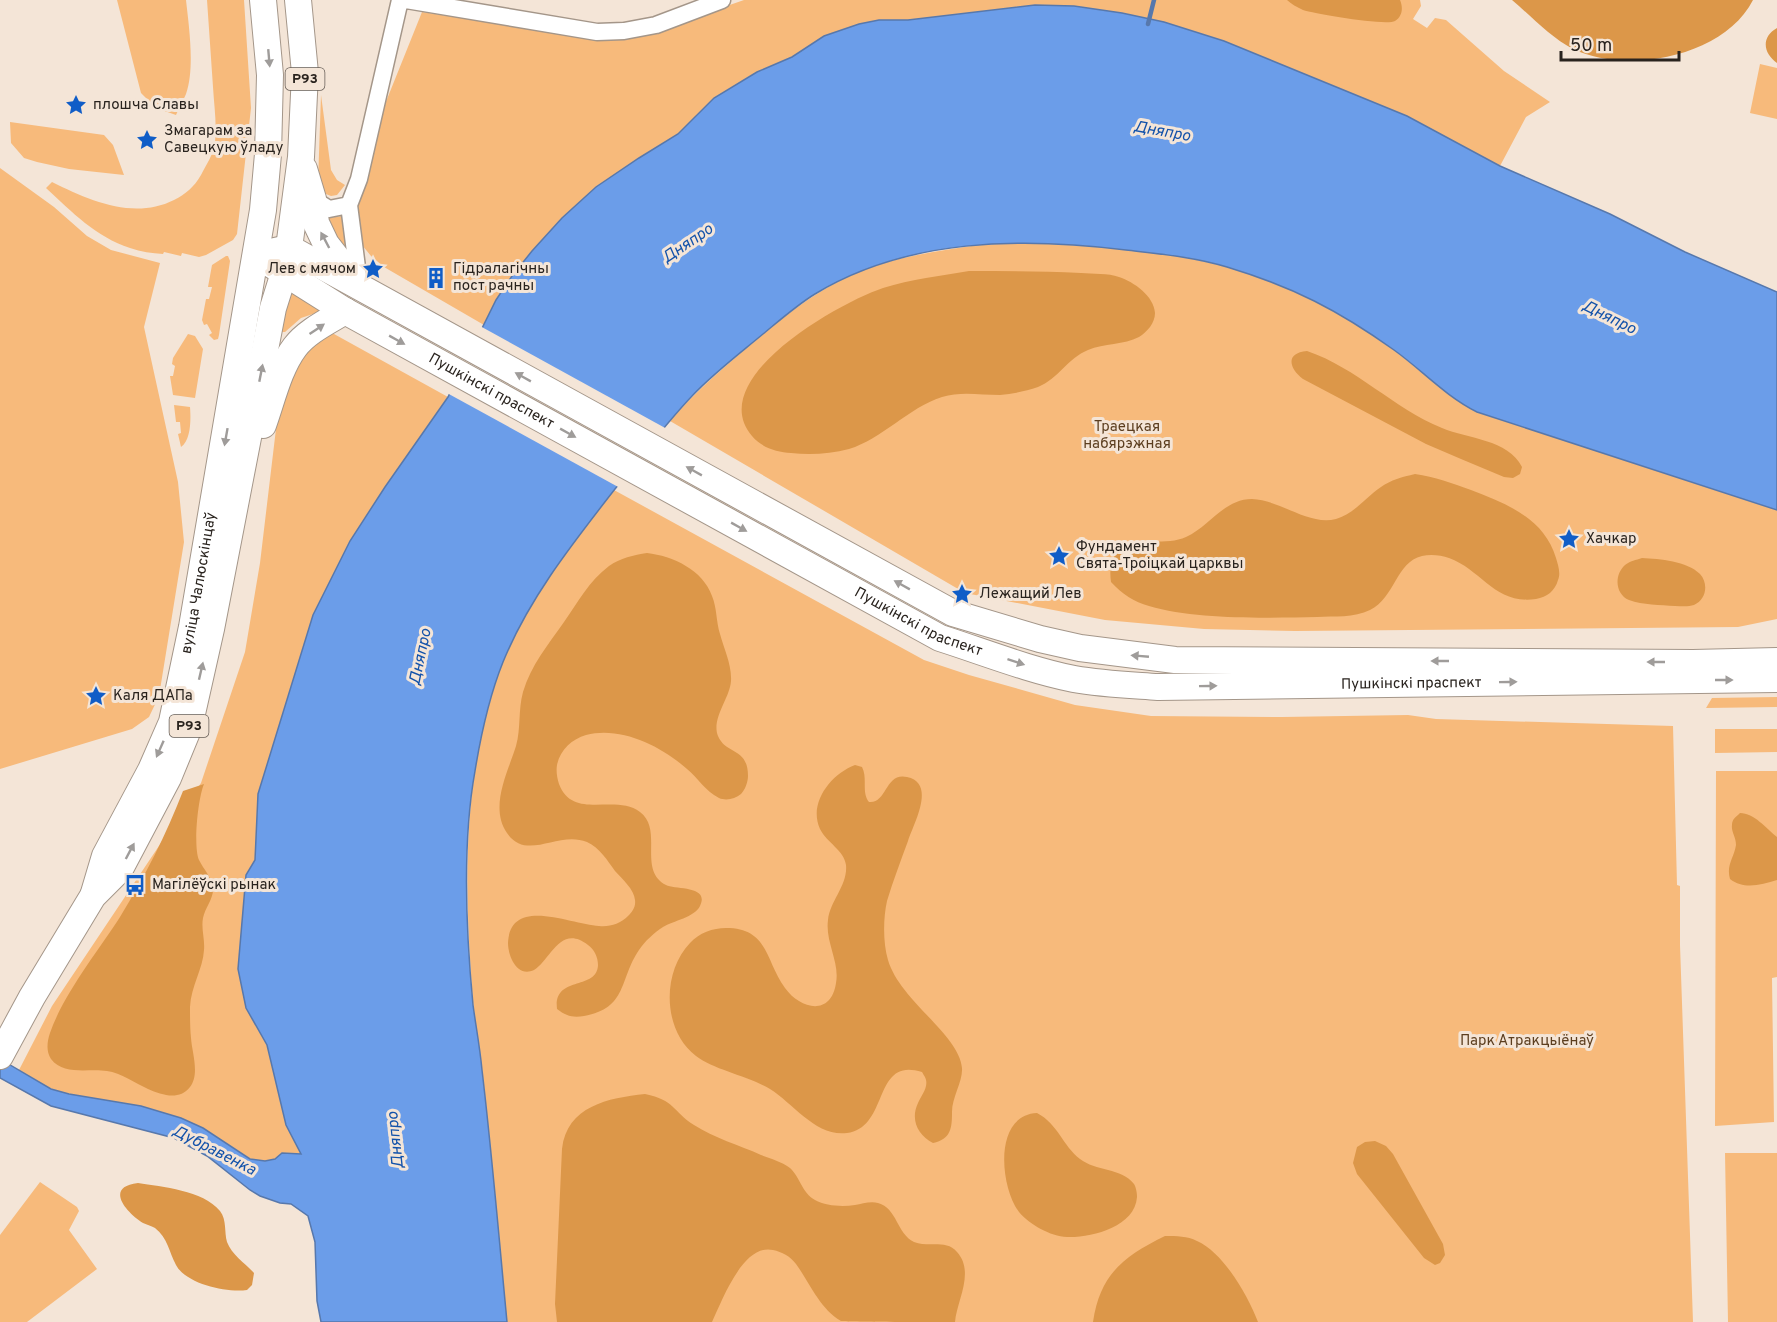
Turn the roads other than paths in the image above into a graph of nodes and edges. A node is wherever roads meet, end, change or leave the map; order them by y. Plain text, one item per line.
1 (264, 0) edge
2 (298, 0) edge
3 (400, 0) edge
4 (406, 0) edge
5 (722, 0) edge
6 (301, 157) junction
7 (313, 199) junction
8 (348, 205) junction
9 (289, 248) junction
10 (256, 255) junction
11 (284, 273) junction
12 (359, 287) junction
13 (345, 311) junction
14 (229, 533) junction
15 (1777, 661) edge
16 (1777, 679) edge
17 (93, 896) junction
18 (0, 1056) edge

1 -> 10 main road, Р93
2 - 6 main road, Р93
3 - 8 street
4 - 5 street
6 - 7 main road, Пушкінскі праспект
6 - 9 main road, Р93
7 - 8 street
12 -> 7 main road, Пушкінскі праспект
8 - 12 street
9 - 10 main road
9 - 11 main road, Р93
9 - 12 main road, Пушкінскі праспект
10 - 11 main road, Пушкінскі праспект
10 -> 17 main road, вуліца Чалюскінцаў / Р93
11 - 13 main road, Пушкінскі праспект
14 -> 11 main road, вуліца Чалюскінцаў / Р93
15 -> 12 main road, Пушкінскі праспект
14 -> 13 main road
13 -> 16 main road, Пушкінскі праспект
17 -> 14 main road, вуліца Чалюскінцаў / Р93
17 - 18 main road, вуліца Чалюскінцаў / Р93

